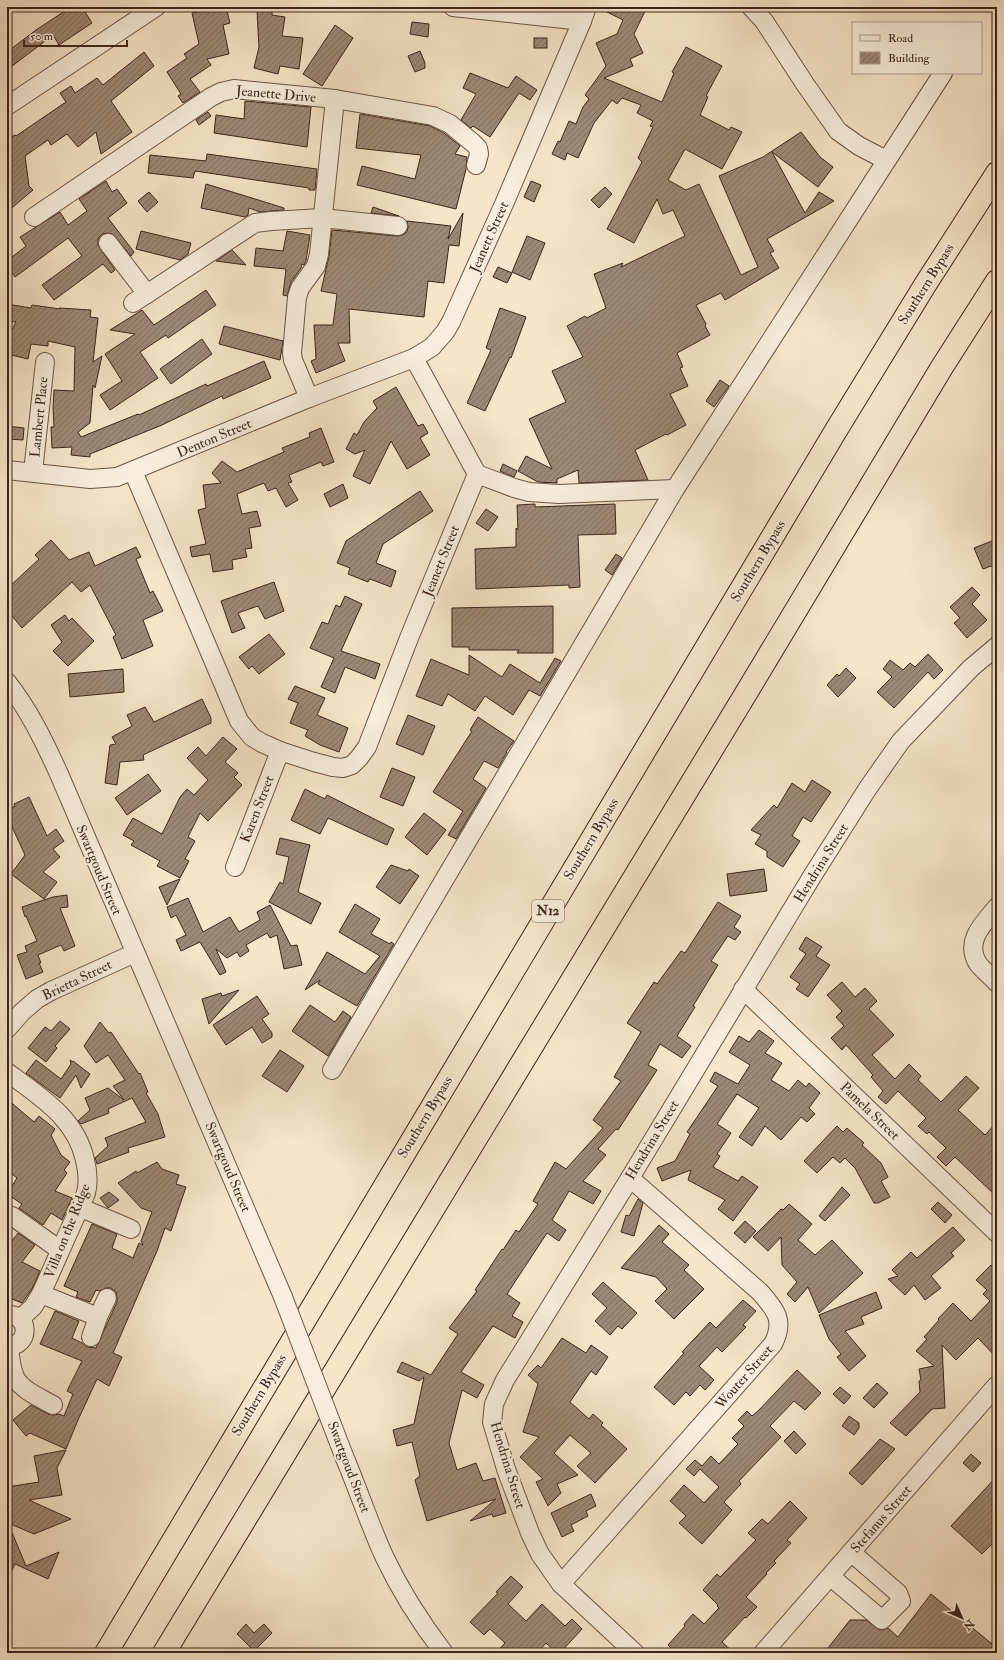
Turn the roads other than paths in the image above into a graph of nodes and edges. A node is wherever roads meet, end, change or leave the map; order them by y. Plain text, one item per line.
1 (156, 7) edge
2 (453, 7) edge
3 (751, 7) edge
4 (584, 14) edge
5 (942, 74) edge
6 (335, 99) junction
7 (7, 106) edge
8 (886, 160) junction
9 (476, 165) dead end
10 (997, 173) edge
11 (34, 216) dead end
12 (322, 218) junction
13 (398, 226) dead end
14 (108, 242) dead end
15 (997, 281) edge
16 (414, 358) junction
17 (45, 362) dead end
18 (309, 398) junction
19 (7, 470) edge
20 (134, 471) junction
21 (33, 472) junction
22 (477, 474) junction
23 (675, 489) junction
24 (997, 646) edge
25 (7, 682) edge
26 (280, 751) junction
27 (235, 867) dead end
28 (997, 907) edge
29 (135, 953) junction
30 (997, 983) edge
31 (743, 989) junction
32 (7, 1029) edge
33 (332, 1070) dead end
34 (7, 1072) edge
35 (630, 1178) junction
36 (79, 1207) junction
37 (12, 1216) dead end
38 (131, 1229) dead end
39 (997, 1233) edge
40 (60, 1250) junction
41 (41, 1294) junction
42 (107, 1298) dead end
43 (13, 1317) edge
44 (98, 1317) junction
45 (91, 1337) dead end
46 (8, 1346) edge
47 (997, 1385) edge
48 (991, 1404) edge
49 (53, 1405) dead end
50 (852, 1553) junction
51 (830, 1576) junction
52 (561, 1584) junction
53 (106, 1653) edge
54 (164, 1653) edge
55 (444, 1653) edge
56 (635, 1653) edge
57 (764, 1653) edge

1 - 7 street
2 - 4 street
3 - 8 street
4 - 16 street, Jeanett Street
5 - 8 street
6 - 9 street, Jeanette Drive
6 - 11 street, Jeanette Drive
6 - 12 street
8 - 23 street
10 - 53 highway, Southern Bypass / N12
12 - 13 street
12 - 14 street
12 - 18 street
15 - 54 highway
16 - 18 street, Denton Street
16 - 22 street
17 - 21 street, Lambert Place
18 - 20 street, Denton Street
19 - 21 street, Denton Street
20 - 21 street, Denton Street
20 - 26 street, Jeanett Street
22 - 23 street
22 - 26 street, Jeanett Street
23 - 33 street
24 - 31 street, Hendrina Street
25 - 29 street, Swartgoud Street
26 - 27 street, Karen Street
28 - 30 street
29 - 32 street, Brietta Street
29 - 55 street, Swartgoud Street, bridge
31 - 35 street, Hendrina Street
31 - 39 street, Pamela Street
34 - 36 street, Villa on the Ridge
35 - 52 street, Hendrina Street
35 - 52 street, Wouter Street
36 - 38 street
36 - 40 street, Villa on the Ridge
37 - 40 street
40 - 41 street, Villa on the Ridge
41 - 43 street, Villa on the Ridge
41 - 44 street
42 - 44 street
43 - 46 street
44 - 45 street
46 - 49 street
47 - 48 street, Stefanus Street
48 - 50 street, Stefanus Street
50 - 51 street, Stefanus Street
50 - 51 street
51 - 57 street, Stefanus Street
52 - 56 street, Hendrina Street

